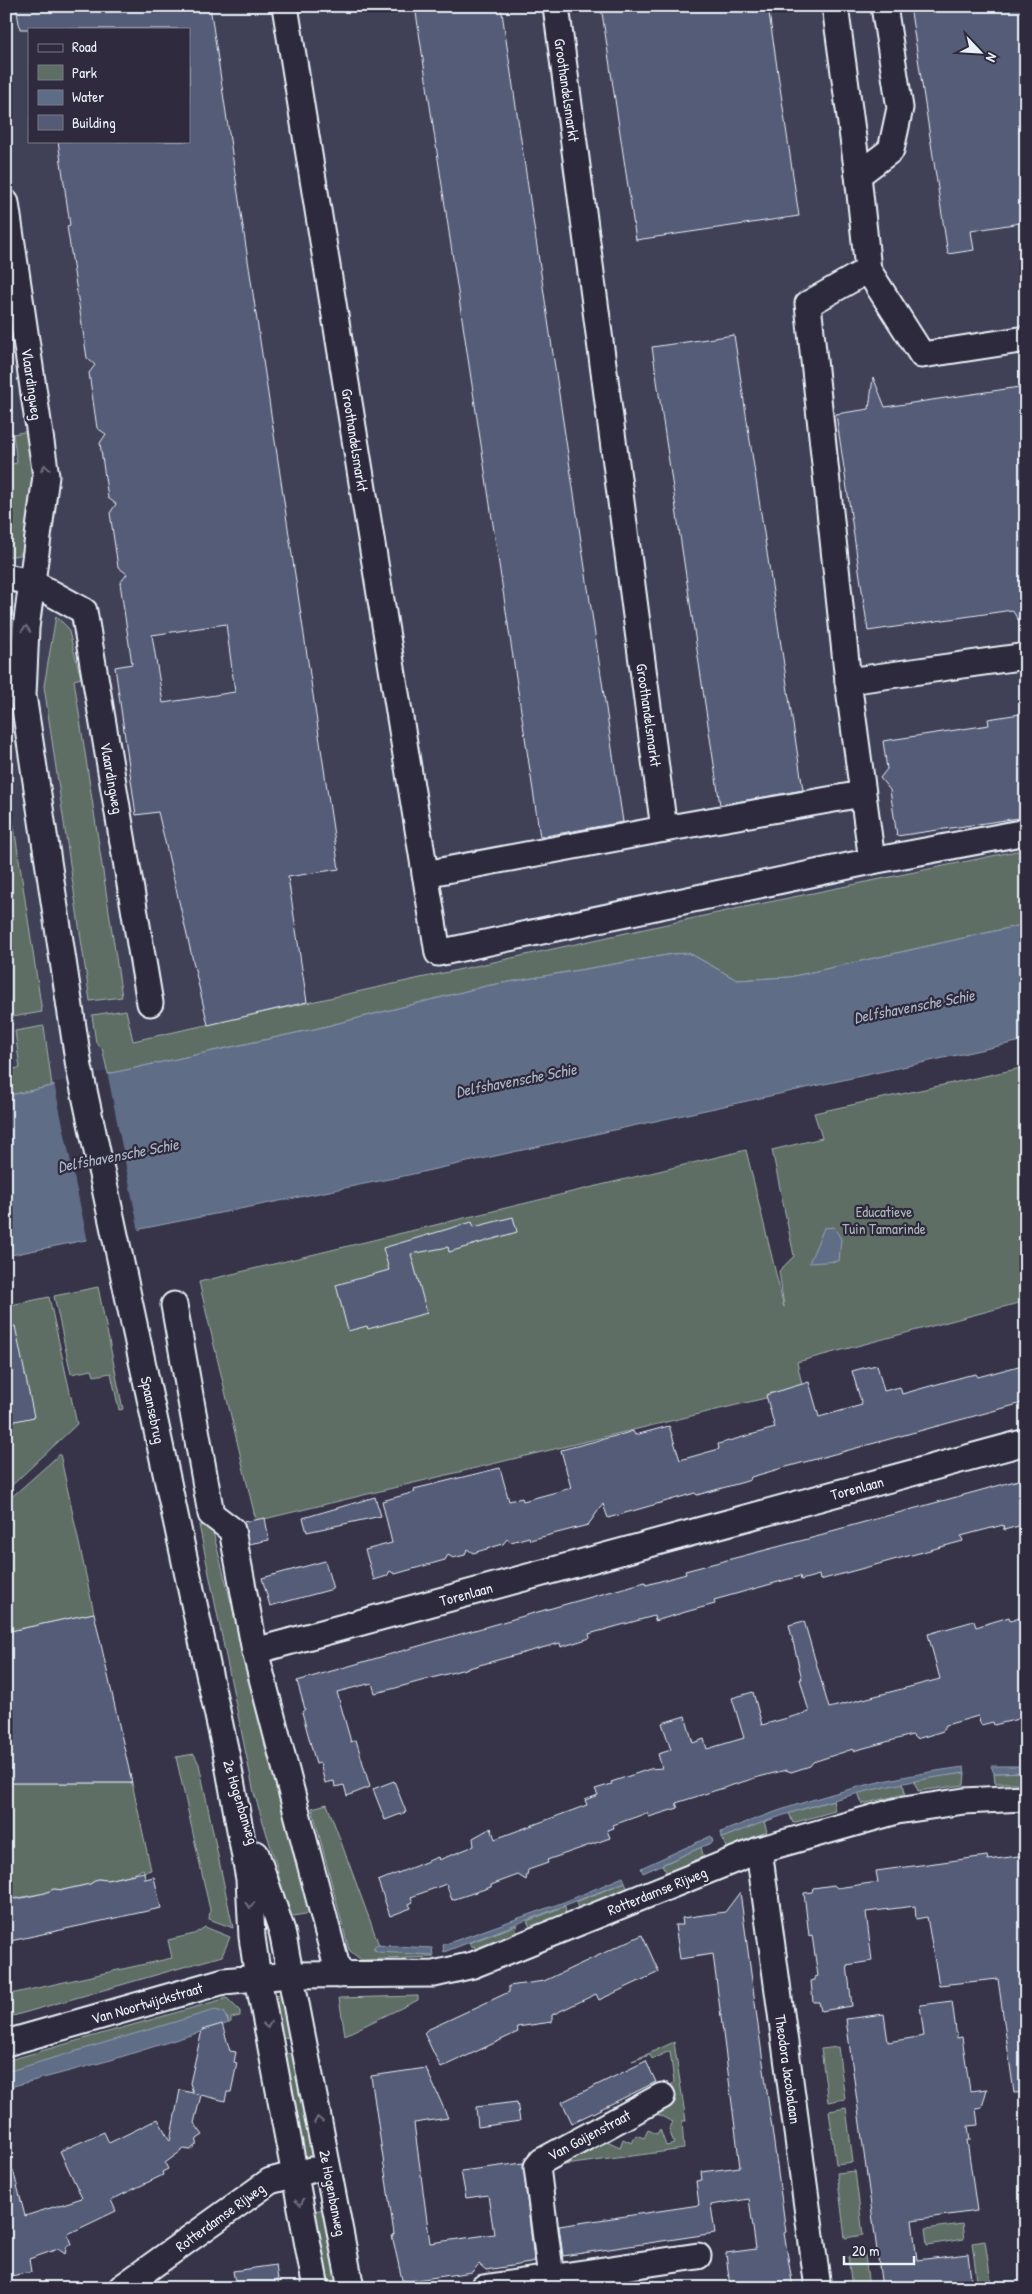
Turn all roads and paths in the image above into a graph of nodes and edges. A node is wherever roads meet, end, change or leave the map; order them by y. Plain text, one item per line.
1 (285, 6) edge
2 (556, 6) edge
3 (835, 6) edge
4 (884, 6) edge
5 (858, 174) junction
6 (6, 203) edge
7 (9, 245) edge
8 (868, 270) junction
9 (1026, 340) edge
10 (6, 577) edge
11 (31, 582) junction
12 (6, 649) edge
13 (1026, 656) edge
14 (848, 681) junction
15 (23, 696) junction
16 (862, 794) junction
17 (664, 829) junction
18 (1026, 832) edge
19 (872, 861) junction
20 (425, 874) junction
21 (150, 1003) dead end
22 (79, 1067) joint
23 (174, 1305) dead end
24 (1026, 1442) edge
25 (255, 1651) junction
26 (226, 1753) junction
27 (1026, 1798) edge
28 (759, 1850) junction
29 (290, 1975) junction
30 (339, 1975) junction
31 (258, 1978) junction
32 (6, 2043) edge
33 (662, 2096) dead end
34 (327, 2168) junction
35 (294, 2173) junction
36 (698, 2256) dead end
37 (551, 2278) junction
38 (121, 2288) edge
39 (316, 2288) edge
40 (351, 2288) edge
41 (483, 2288) edge
42 (818, 2288) edge

1 - 20 street, Groothandelsmarkt
2 - 17 street, Groothandelsmarkt
3 - 5 street
4 - 5 street
5 - 8 street
6 - 7 street, Vlaardingweg
11 -> 7 street, Vlaardingweg
8 - 9 street
8 - 14 street
10 - 11 street, Vlaardingweg
15 -> 11 street, Vlaardingweg
11 - 21 street, Vlaardingweg
12 - 15 street, Vlaardingweg
13 - 14 street
14 - 16 street
15 - 22 street, Vlaardingweg
16 - 17 street
16 - 19 street
17 - 20 street
18 - 19 street, Groothandelsmarkt
19 - 20 street, Groothandelsmarkt
22 - 26 street, Spaansebrug
23 - 25 street
24 - 25 street, Torenlaan
25 - 30 street
26 - 29 street, 2e Hogenbanweg
26 -> 31 street, 2e Hogenbanweg
27 - 28 street, Rotterdamse Rijweg
28 - 30 street, Rotterdamse Rijweg
28 - 42 street, Theodora Jacobalaan
29 - 30 street, Rotterdamse Rijweg
29 - 31 street, Van Noortwijckstraat
34 -> 29 street, 2e Hogenbanweg
31 - 32 street, Van Noortwijckstraat
31 -> 35 street, 2e Hogenbanweg
33 - 37 street, Van Goijenstraat
34 - 35 street, Rotterdamse Rijweg
34 - 40 street, 2e Hogenbanweg
35 - 38 street, Rotterdamse Rijweg
35 -> 39 street, 2e Hogenbanweg
36 - 37 street
37 - 41 street

